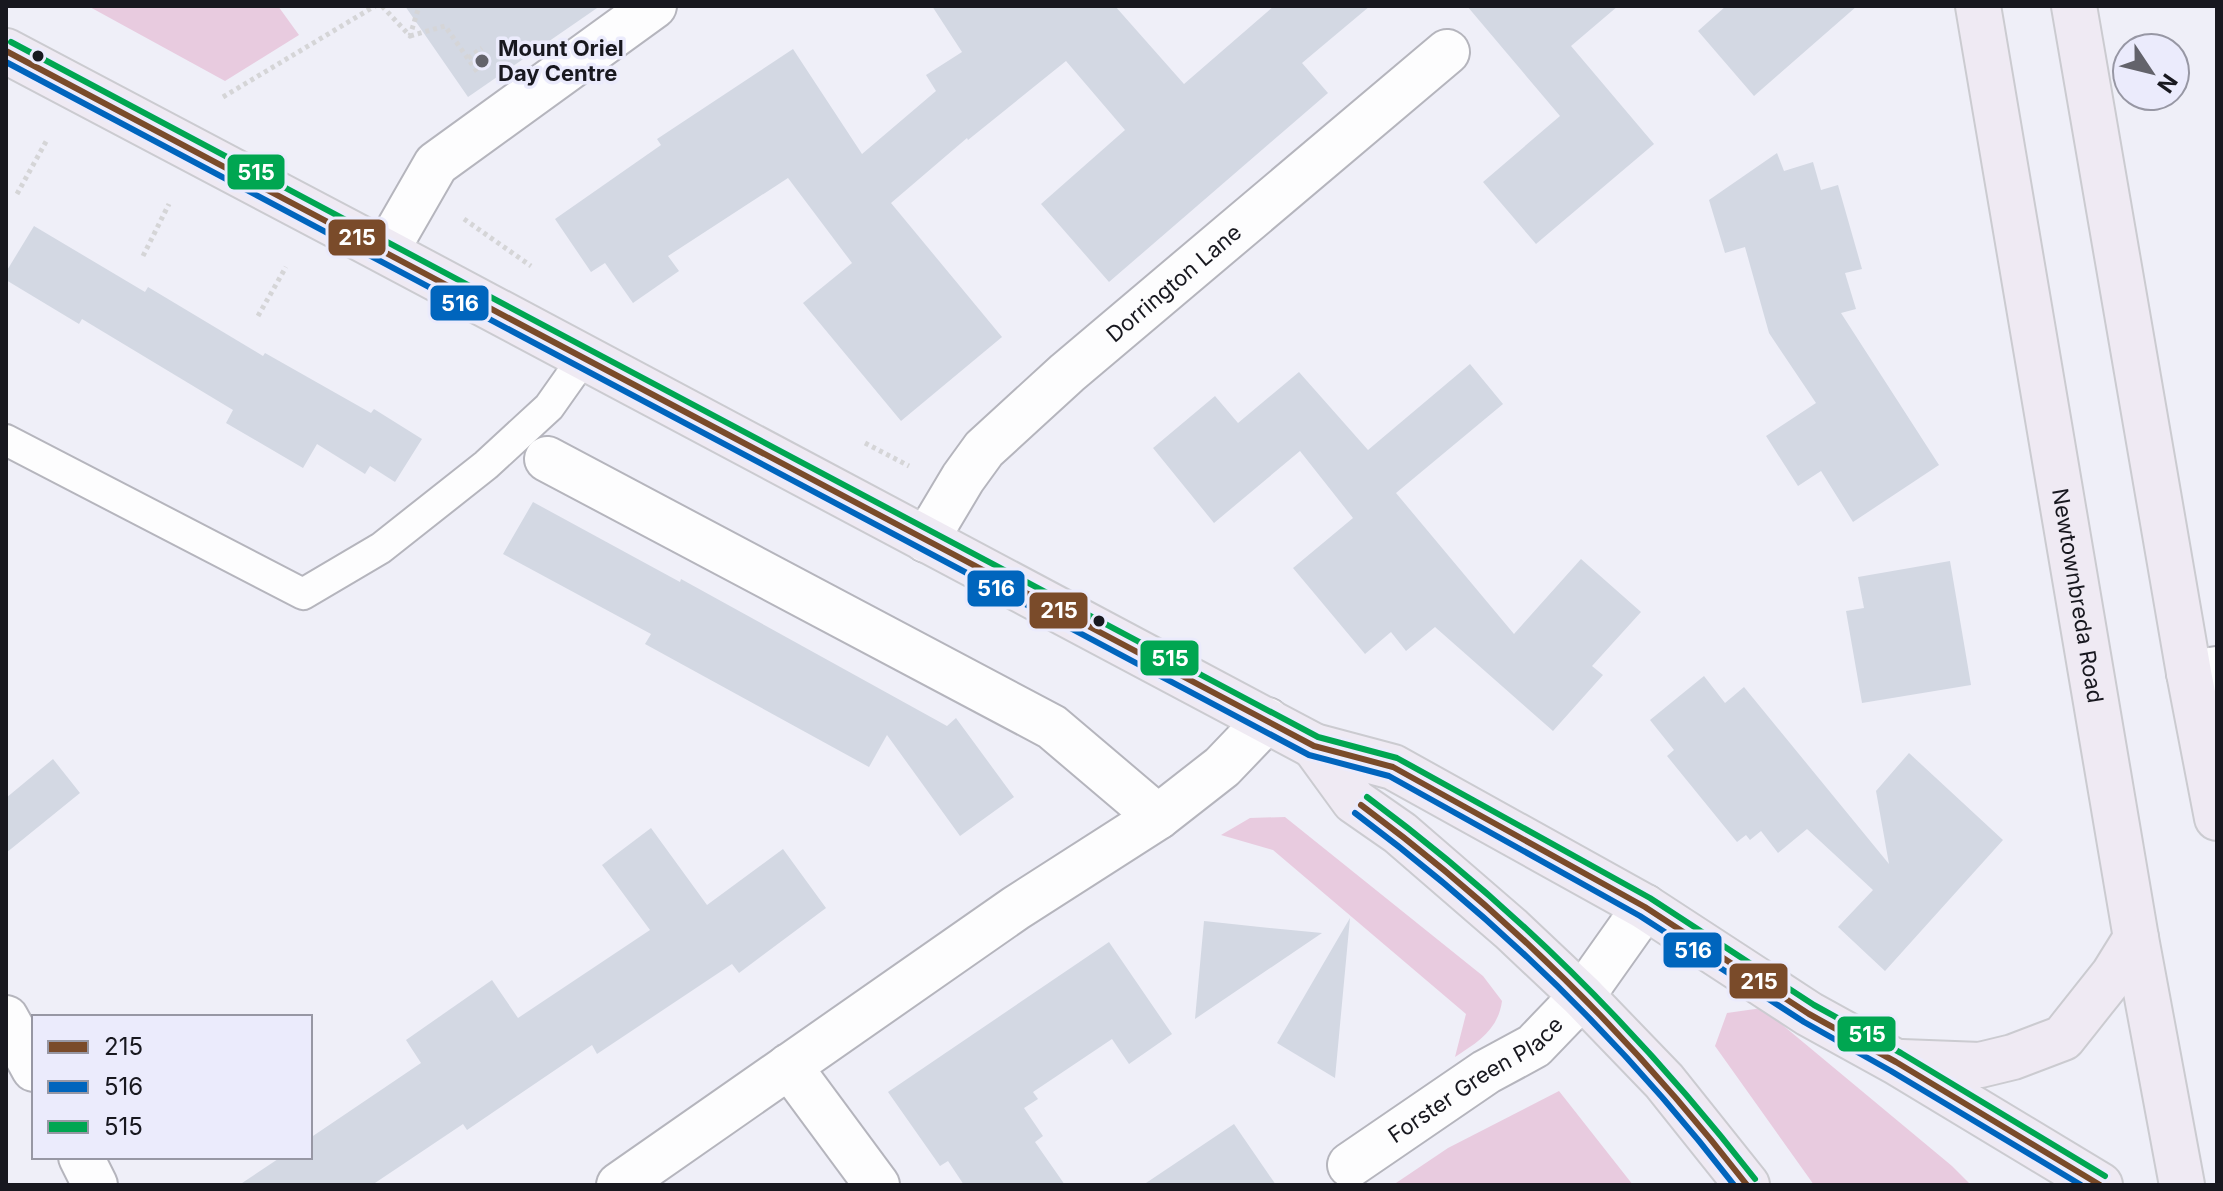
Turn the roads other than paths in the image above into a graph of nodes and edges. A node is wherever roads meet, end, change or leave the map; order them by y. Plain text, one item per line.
1 (654, 6) edge
2 (1978, 6) edge
3 (2074, 6) edge
4 (6, 51) edge
5 (1447, 52) dead end
6 (386, 251) junction
7 (585, 356) junction
8 (6, 440) edge
9 (547, 459) dead end
10 (926, 540) junction
11 (2203, 671) edge
12 (1267, 720) junction
13 (1314, 746) junction
14 (1158, 817) junction
15 (2217, 818) edge
16 (1645, 907) junction
17 (2136, 938) junction
18 (1582, 996) junction
19 (6, 1018) edge
20 (1896, 1062) junction
21 (32, 1065) edge
22 (789, 1066) junction
23 (82, 1159) edge
24 (1350, 1165) dead end
25 (95, 1185) edge
26 (619, 1185) edge
27 (877, 1185) edge
28 (1747, 1185) edge
29 (2100, 1185) edge
30 (2182, 1185) edge

1 - 6 street
2 - 17 highway, Newtownbreda Road
3 - 11 highway
4 - 6 highway
5 - 10 street, Dorrington Lane
6 - 7 highway
7 - 8 lane
7 - 10 highway
9 - 14 street
10 - 12 highway
11 - 15 highway
12 - 13 highway
12 - 14 street
13 - 16 highway
13 - 18 highway
14 - 22 street
16 - 18 street, Forster Green Place
16 - 20 highway
17 - 20 highway
17 - 30 highway, Newtownbreda Road
18 - 24 street, Forster Green Place
18 - 28 highway
19 - 21 street
20 - 29 highway
22 - 26 street
22 - 27 street
23 - 25 street

